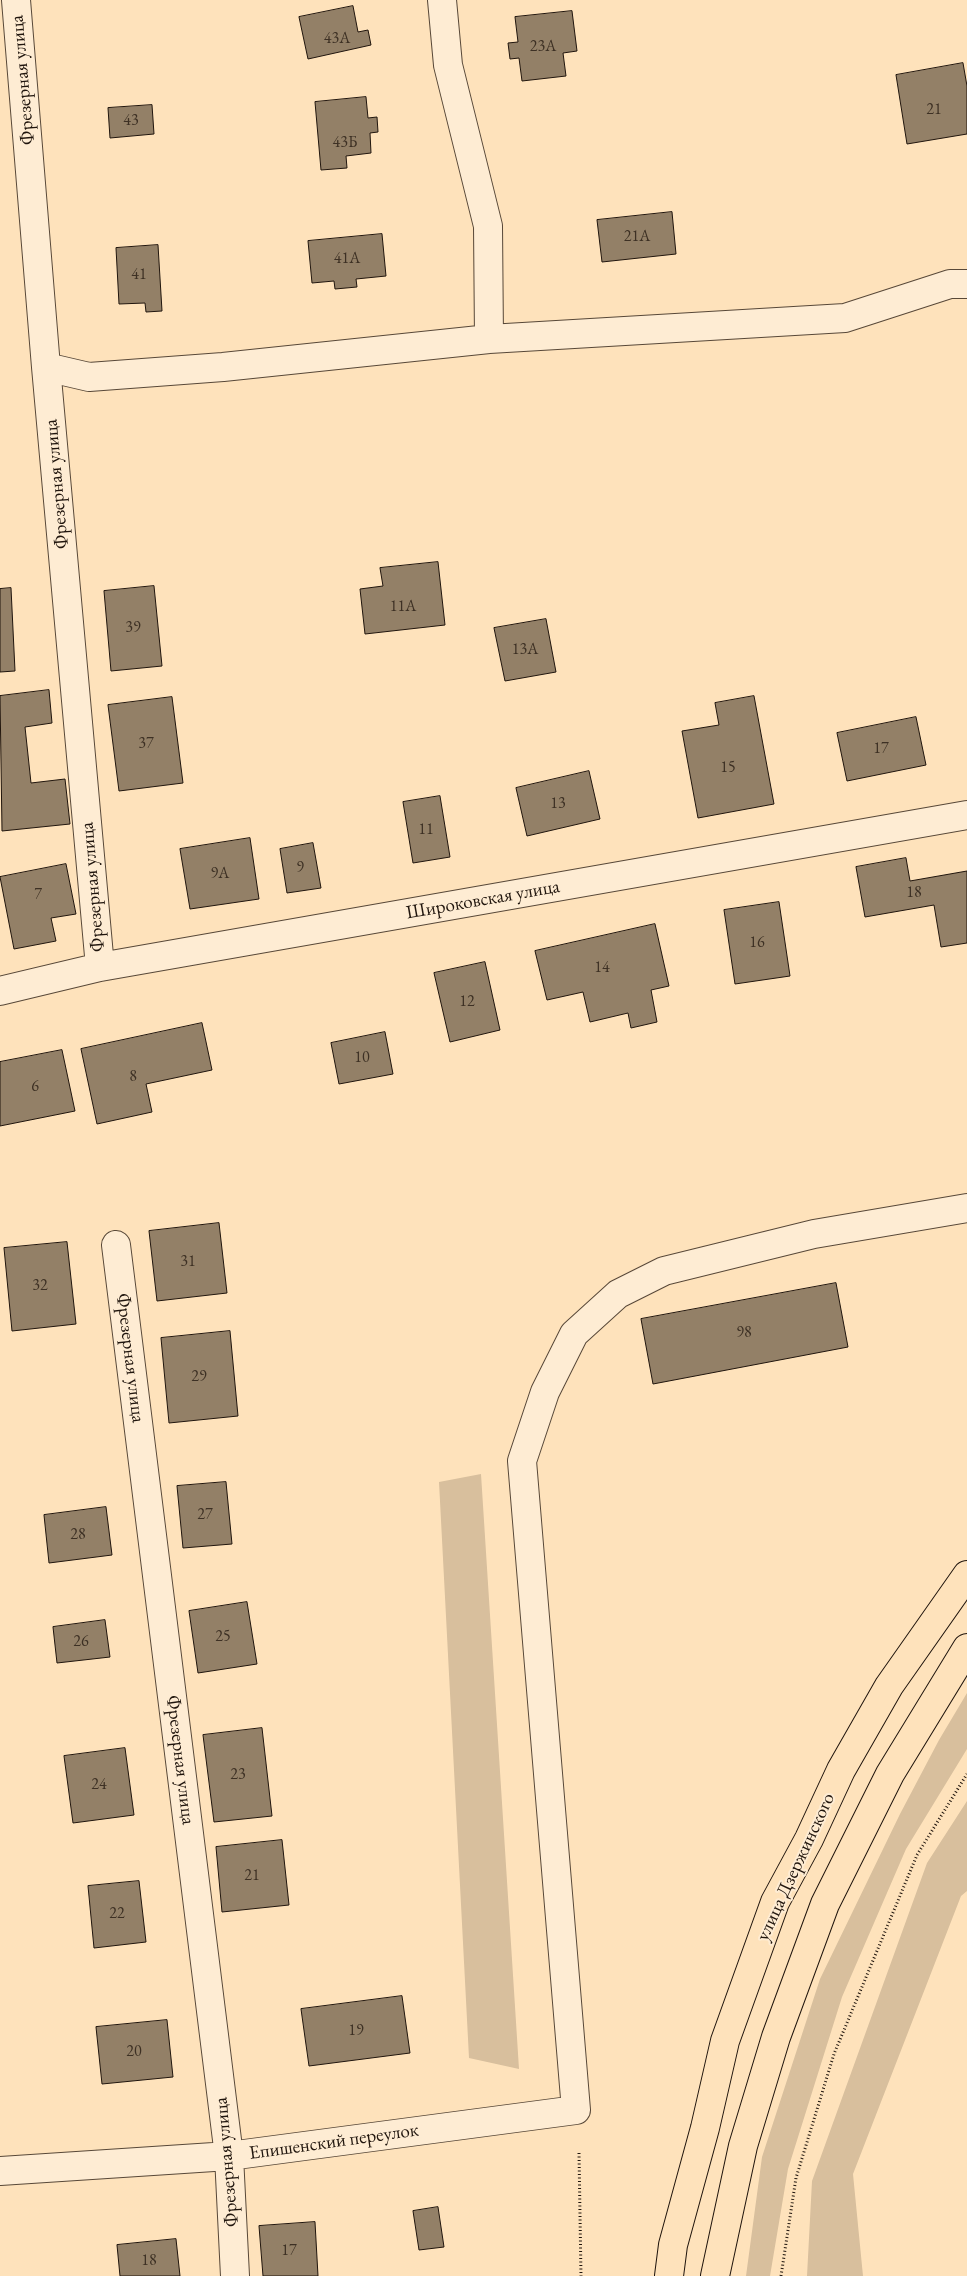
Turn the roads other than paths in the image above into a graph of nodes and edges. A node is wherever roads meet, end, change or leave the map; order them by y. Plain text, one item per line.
1 (16, 0) edge
2 (442, 0) edge
3 (967, 284) edge
4 (489, 339) junction
5 (46, 367) junction
6 (967, 815) edge
7 (100, 967) junction
8 (0, 991) edge
9 (967, 1208) edge
10 (116, 1245) dead end
11 (967, 1575) edge
12 (967, 1648) edge
13 (229, 2156) junction
14 (0, 2171) edge
15 (234, 2276) edge
16 (668, 2276) edge
17 (715, 2276) edge

1 - 5 street, Фрезерная улица
2 - 4 street
3 - 4 street
4 - 5 street
5 - 7 street, Фрезерная улица
6 - 7 street, Широковская улица
7 - 8 street, Широковская улица
9 - 13 street, Епишенский переулок
10 - 13 street, Фрезерная улица
11 - 16 highway, улица Дзержинского
12 - 17 highway
13 - 14 street, Епишенский переулок
13 - 15 street, Фрезерная улица

